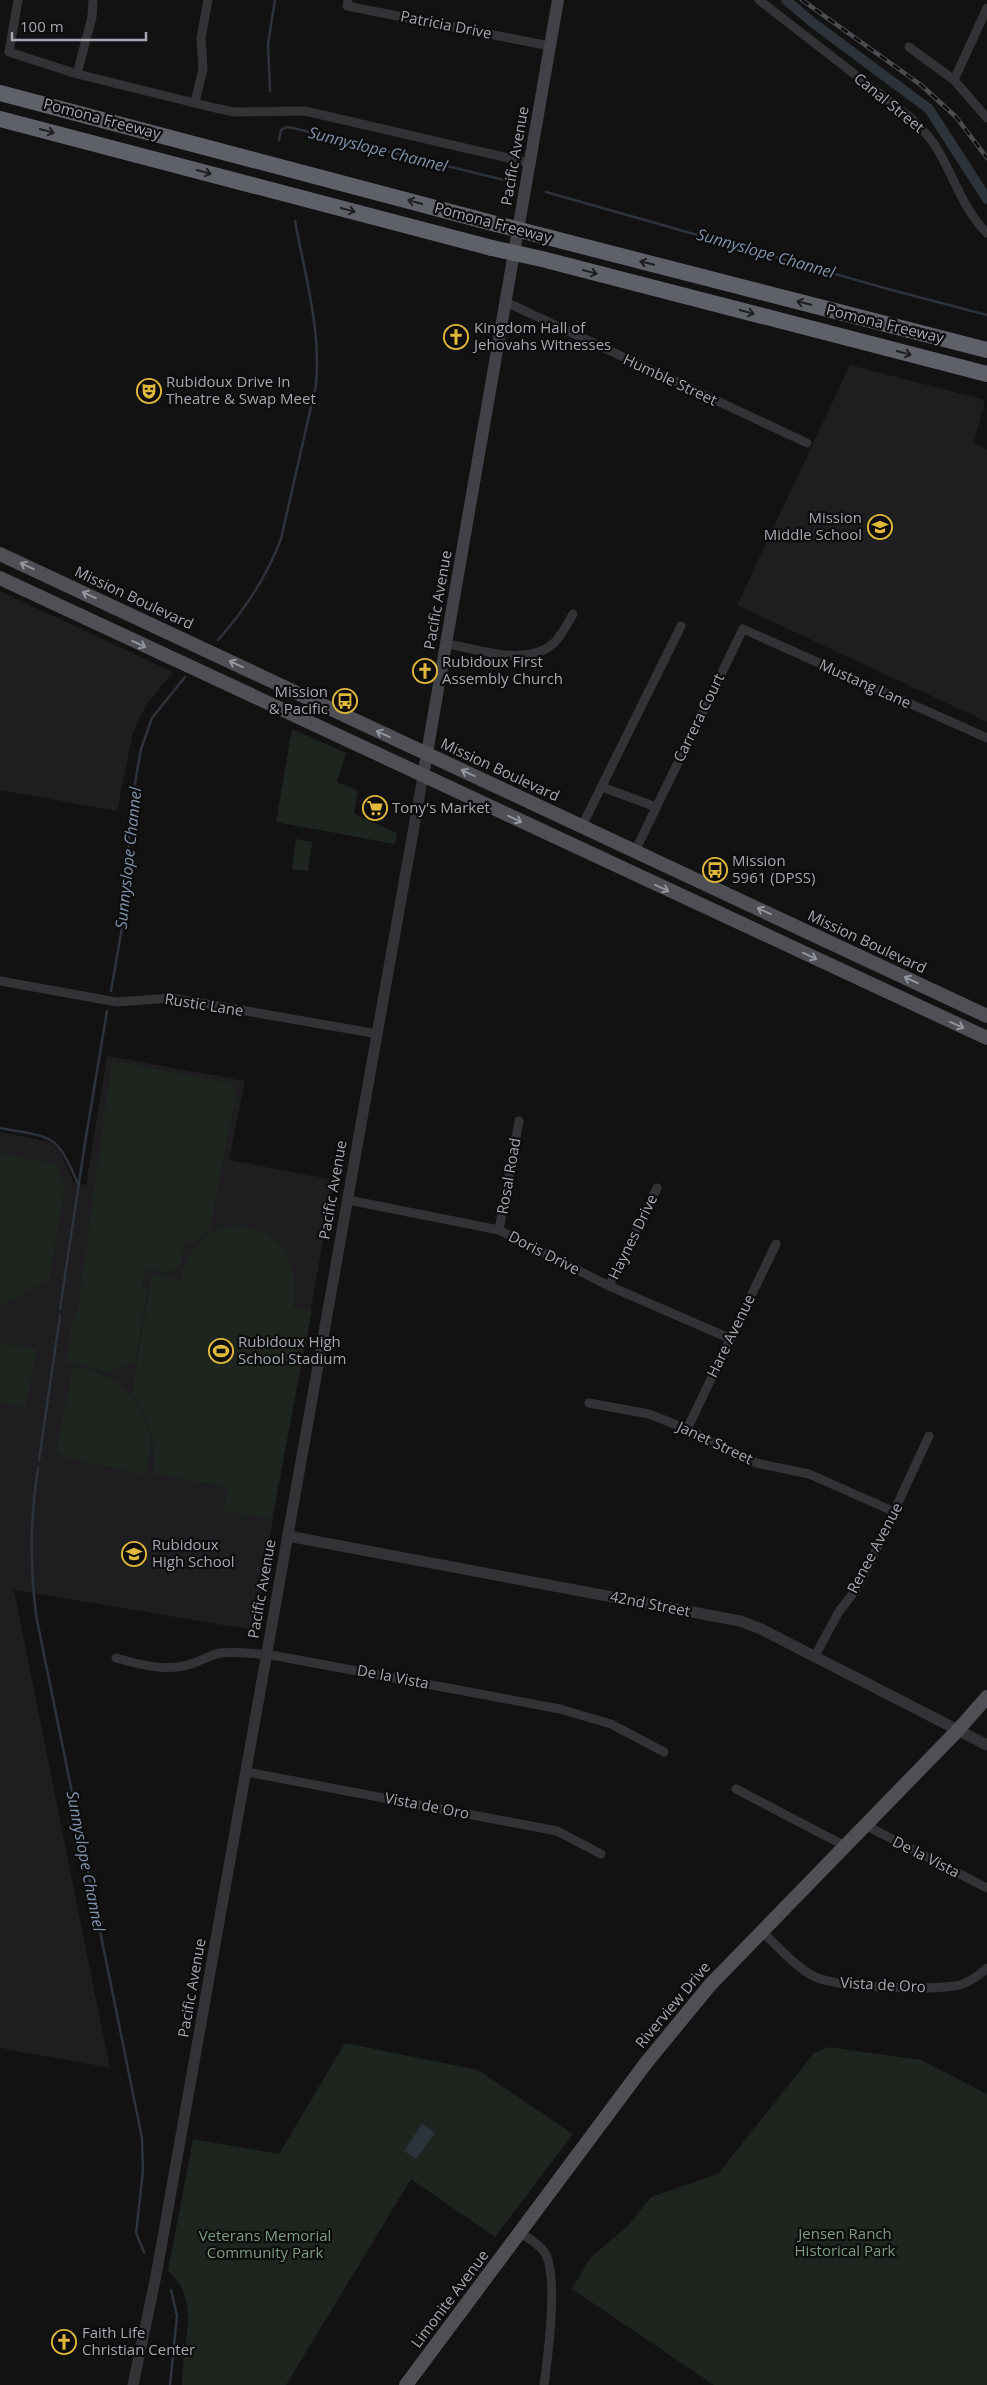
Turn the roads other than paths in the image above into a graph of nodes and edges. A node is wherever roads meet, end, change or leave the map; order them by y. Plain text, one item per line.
1 (18, 0) edge
2 (93, 0) edge
3 (208, 0) edge
4 (348, 0) edge
5 (558, 0) edge
6 (758, 0) edge
7 (987, 8) edge
8 (550, 46) junction
9 (909, 46) dead end
10 (77, 74) junction
11 (954, 80) junction
12 (0, 93) edge
13 (195, 102) junction
14 (987, 118) edge
15 (0, 119) edge
16 (530, 163) junction
17 (987, 233) edge
18 (506, 302) junction
19 (987, 350) edge
20 (987, 374) edge
21 (807, 443) dead end
22 (0, 554) edge
23 (0, 578) edge
24 (573, 614) dead end
25 (681, 626) dead end
26 (743, 629) joint
27 (447, 644) junction
28 (987, 738) edge
29 (428, 754) junction
30 (423, 776) junction
31 (602, 787) junction
32 (656, 807) junction
33 (582, 826) junction
34 (635, 851) junction
35 (0, 981) edge
36 (987, 1016) edge
37 (378, 1034) junction
38 (987, 1038) edge
39 (519, 1121) dead end
40 (658, 1188) dead end
41 (348, 1200) junction
42 (499, 1230) junction
43 (776, 1244) dead end
44 (609, 1286) junction
45 (730, 1338) junction
46 (589, 1402) dead end
47 (688, 1429) junction
48 (929, 1436) dead end
49 (895, 1512) junction
50 (288, 1536) junction
51 (267, 1655) junction
52 (815, 1656) junction
53 (116, 1658) dead end
54 (987, 1696) edge
55 (958, 1730) junction
56 (987, 1745) edge
57 (664, 1752) dead end
58 (247, 1772) junction
59 (736, 1789) dead end
60 (865, 1825) junction
61 (844, 1846) junction
62 (602, 1854) dead end
63 (987, 1888) edge
64 (761, 1931) junction
65 (987, 1968) edge
66 (520, 2232) junction
67 (133, 2385) edge
68 (406, 2385) edge
69 (544, 2385) edge

1 - 10 street
2 - 10 street
3 - 13 street
4 - 8 street, Patricia Drive
5 - 8 main road, Pacific Avenue
6 - 17 street, Canal Street
7 - 11 street
8 - 16 main road, Pacific Avenue
9 - 11 street
10 - 13 street
11 - 14 street
19 -> 12 highway, Pomona Freeway, bridge
13 - 16 street
15 -> 20 highway, Pomona Freeway, bridge
16 - 18 main road, Pacific Avenue
18 - 21 street, Humble Street
18 - 27 main road, Pacific Avenue
29 -> 22 main road, Mission Boulevard
23 -> 30 main road
24 - 27 street
25 - 31 street
26 - 28 street, Mustang Lane
26 - 32 street, Carrera Court
27 - 29 main road, Pacific Avenue
29 - 30 main road, Pacific Avenue
33 -> 29 main road, Mission Boulevard
30 - 37 street, Pacific Avenue
30 -> 38 main road
31 - 32 street
31 - 33 street
32 - 34 street, Carrera Court
33 - 34 main road, Mission Boulevard
36 -> 34 main road, Mission Boulevard
35 - 37 street, Rustic Lane
37 - 41 street, Pacific Avenue
39 - 42 street, Rosal Road
40 - 44 street, Haynes Drive
41 - 42 street, Doris Drive
41 - 50 street, Pacific Avenue
42 - 44 street, Doris Drive
43 - 45 street, Hare Avenue
44 - 45 street, Doris Drive
45 - 47 street, Hare Avenue
46 - 47 street, Janet Street
47 - 49 street, Janet Street
48 - 49 street, Renee Avenue
49 - 52 street, Renee Avenue
50 - 51 street, Pacific Avenue
50 - 52 street, 42nd Street
51 - 53 street, De la Vista
51 - 57 street, De la Vista
51 - 58 street, Pacific Avenue
52 - 55 street, 42nd Street
54 - 55 main road, Riverview Drive
55 - 56 street, 42nd Street
55 - 60 main road, Riverview Drive
58 - 62 street, Vista de Oro
58 - 67 street, Pacific Avenue
59 - 61 street
60 - 61 main road, Riverview Drive
60 - 63 street, De la Vista
61 - 64 main road, Riverview Drive
64 - 65 street, Vista de Oro
64 - 66 main road, Riverview Drive
66 - 68 main road, Limonite Avenue
66 - 69 street

